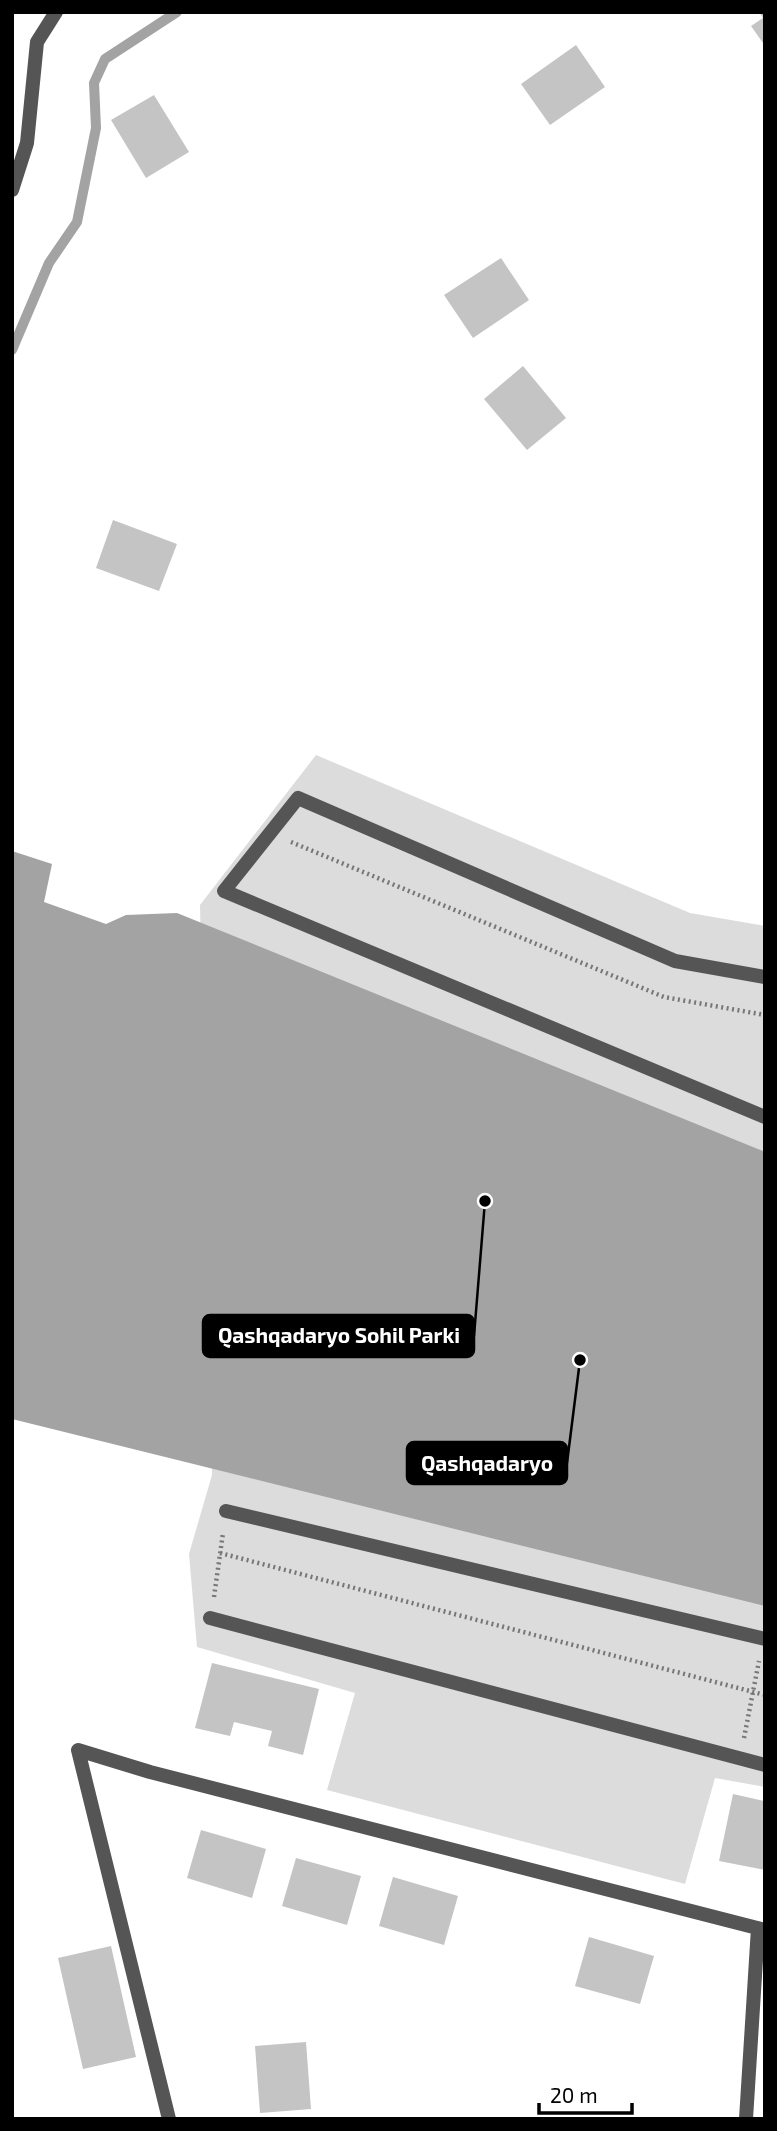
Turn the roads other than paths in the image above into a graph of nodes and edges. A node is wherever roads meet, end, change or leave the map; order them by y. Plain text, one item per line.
1 (56, 12) edge
2 (12, 190) edge
3 (765, 977) edge
4 (765, 1117) edge
5 (226, 1511) road end
6 (210, 1618) road end
7 (764, 1639) edge
8 (765, 1765) edge
9 (761, 1929) edge
10 (169, 2119) edge
11 (746, 2119) edge

1 - 2 street
3 - 4 street
5 - 7 street
6 - 8 street
9 - 10 street
9 - 11 street

